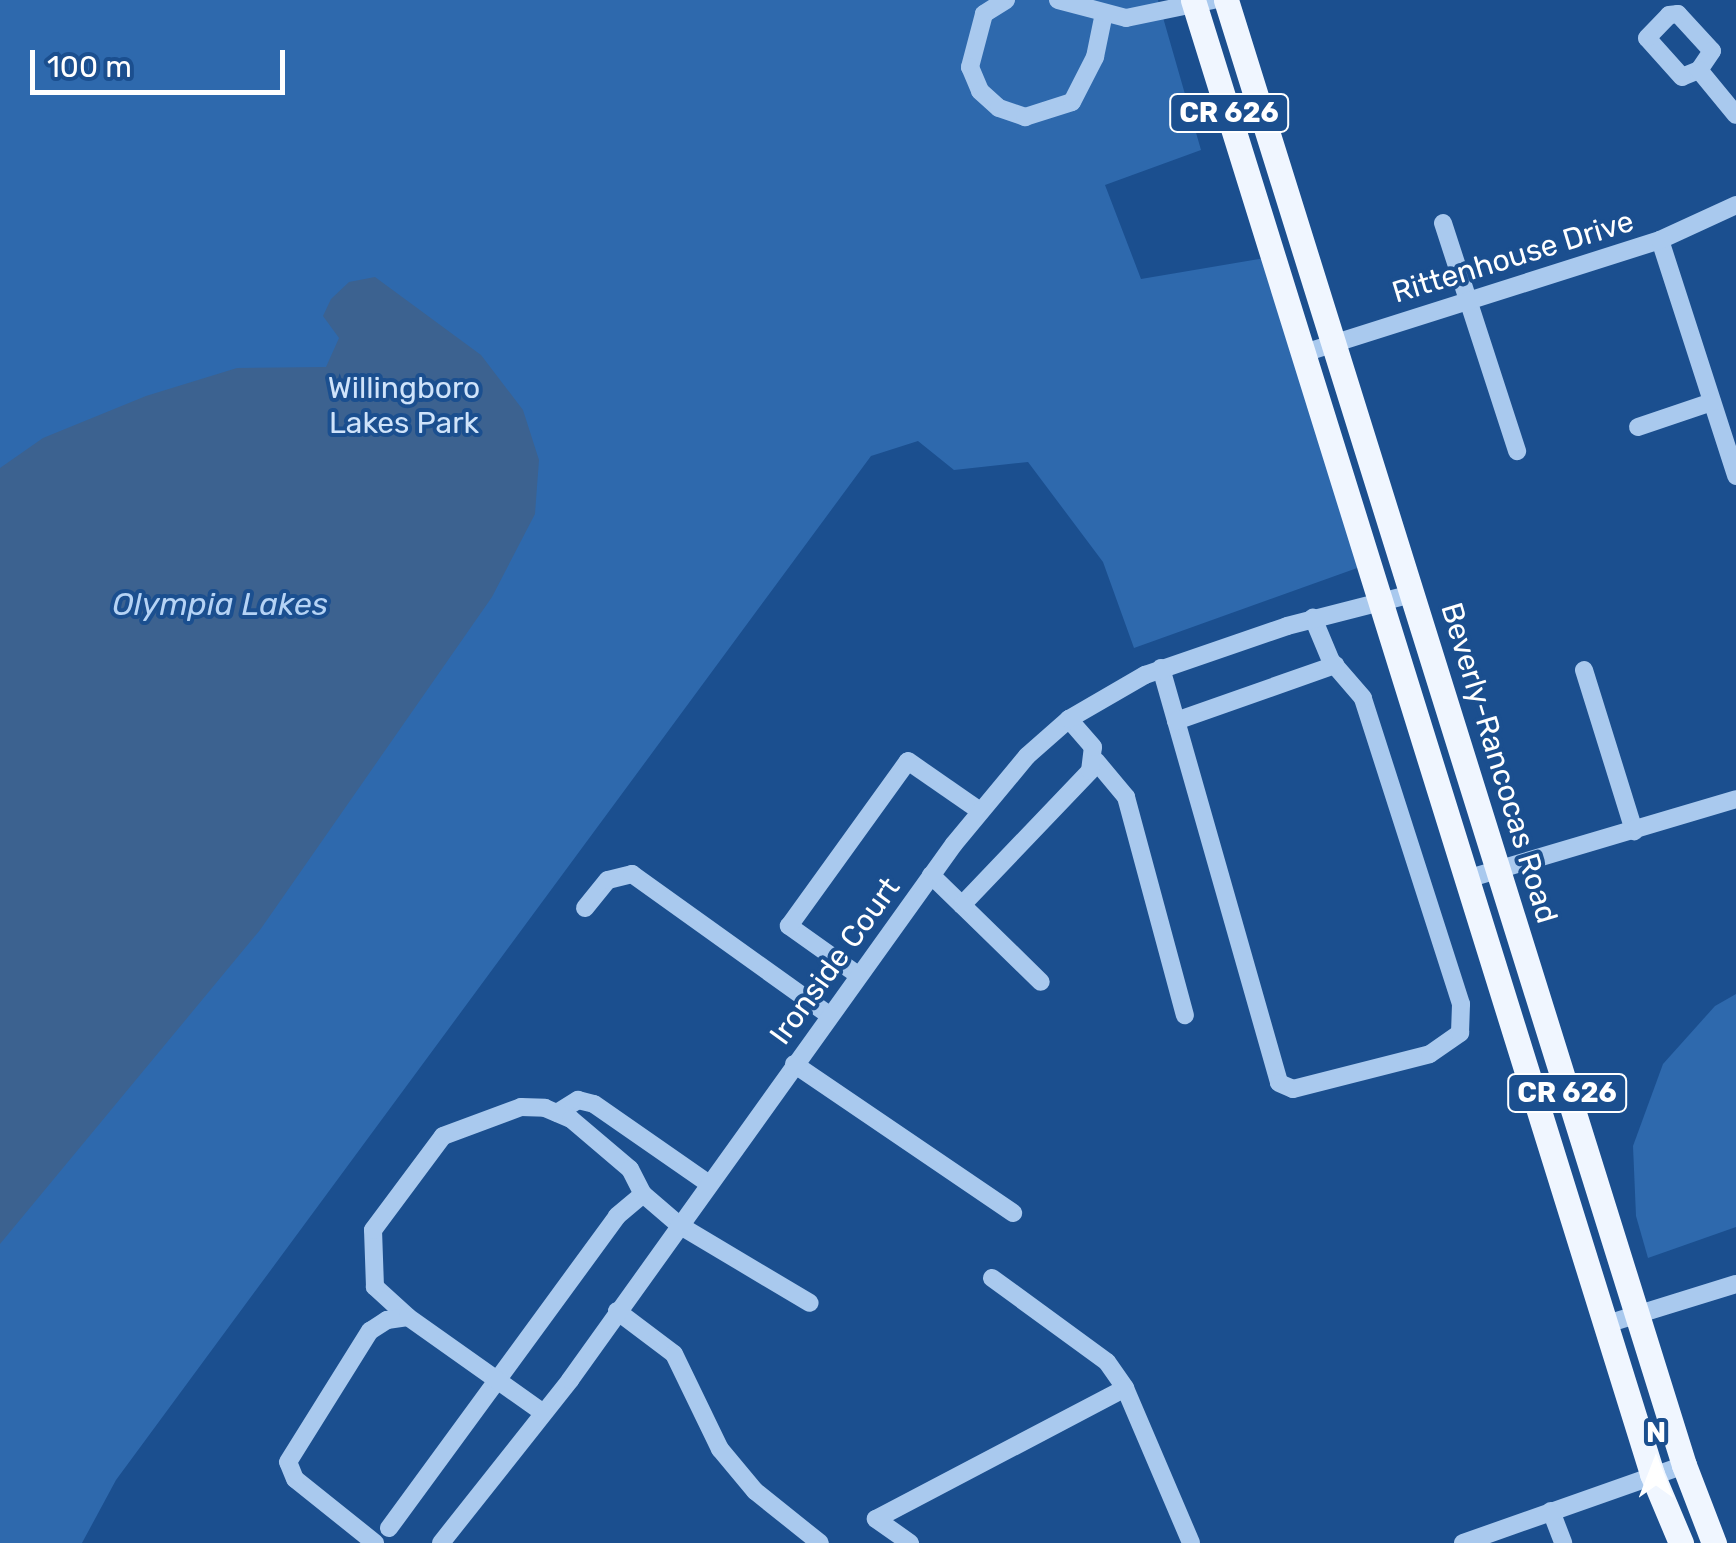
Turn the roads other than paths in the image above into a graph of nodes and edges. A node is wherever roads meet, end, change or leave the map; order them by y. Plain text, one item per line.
1 (1006, 0) edge
2 (1058, 0) edge
3 (1226, 0) edge
4 (1201, 2) edge
5 (1104, 12) junction
6 (1699, 70) dead end
7 (1736, 115) edge
8 (1736, 205) edge
9 (1443, 224) dead end
10 (1660, 240) junction
11 (1468, 300) junction
12 (1334, 342) junction
13 (1304, 352) junction
14 (1712, 402) junction
15 (1638, 427) dead end
16 (1518, 451) dead end
17 (1735, 466) edge
18 (1412, 594) junction
19 (1382, 600) junction
20 (1313, 618) junction
21 (1335, 665) junction
22 (1161, 668) junction
23 (1584, 670) dead end
24 (1068, 719) junction
25 (1176, 721) junction
26 (1096, 761) junction
27 (1736, 799) edge
28 (980, 810) junction
29 (1634, 831) junction
30 (1498, 871) junction
31 (932, 875) junction
32 (1470, 878) junction
33 (962, 905) junction
34 (585, 908) dead end
35 (858, 975) junction
36 (1041, 982) dead end
37 (829, 1015) junction
38 (1185, 1016) dead end
39 (794, 1064) junction
40 (557, 1113) junction
41 (709, 1184) junction
42 (644, 1194) junction
43 (1013, 1213) dead end
44 (680, 1224) junction
45 (992, 1278) dead end
46 (1736, 1284) edge
47 (810, 1303) dead end
48 (617, 1311) junction
49 (1636, 1315) junction
50 (408, 1317) junction
51 (1610, 1324) junction
52 (498, 1379) junction
53 (1125, 1388) junction
54 (542, 1412) junction
55 (1684, 1465) junction
56 (1652, 1474) junction
57 (1551, 1511) junction
58 (389, 1528) dead end
59 (375, 1543) edge
60 (441, 1543) edge
61 (820, 1543) edge
62 (910, 1543) edge
63 (1191, 1543) edge
64 (1463, 1543) edge
65 (1563, 1543) edge
66 (1681, 1543) edge
67 (1714, 1543) edge

1 - 5 street
2 - 5 street
3 - 12 main road, Beverly-Rancocas Road / CR 626
4 - 5 street
4 - 13 main road, Beverly-Rancocas Road / CR 626
6 - 7 street
8 - 10 street, Rittenhouse Drive
9 - 11 street
10 - 11 street, Rittenhouse Drive
10 - 14 street
11 - 12 street, Rittenhouse Drive
11 - 16 street
12 - 13 street, Rittenhouse Drive
12 - 18 main road, Beverly-Rancocas Road / CR 626
13 - 19 main road, Beverly-Rancocas Road / CR 626
14 - 15 street
14 - 17 street
18 - 19 street, Ironside Court
18 - 30 main road, Beverly-Rancocas Road / CR 626
19 - 20 street, Ironside Court
19 - 32 main road, Beverly-Rancocas Road / CR 626
20 - 21 street
20 - 22 street, Ironside Court
21 - 25 street
21 - 25 street
22 - 24 street, Ironside Court
22 - 25 street
23 - 29 street
24 - 26 street
24 - 28 street, Ironside Court
26 - 33 street
26 - 38 street
27 - 29 street
28 - 31 street, Ironside Court
28 - 35 street
29 - 30 street
30 - 32 street
30 - 49 main road, Beverly-Rancocas Road / CR 626
31 - 33 street
31 - 35 street, Ironside Court
32 - 51 main road, Beverly-Rancocas Road / CR 626
33 - 36 street
34 - 37 street
35 - 37 street, Ironside Court
37 - 39 street, Ironside Court
39 - 41 street, Ironside Court
39 - 43 street
40 - 41 street
40 - 42 street
40 - 50 street
41 - 44 street, Ironside Court
42 - 44 street
42 - 52 street
44 - 47 street
44 - 48 street, Ironside Court
45 - 53 street
46 - 49 street
48 - 54 street, Ironside Court
48 - 61 street
49 - 51 street
49 - 55 main road, Beverly-Rancocas Road / CR 626
50 - 52 street
50 - 59 street
51 - 56 main road, Beverly-Rancocas Road / CR 626
52 - 54 street
52 - 58 street
53 - 62 street
53 - 63 street
54 - 60 street, Ironside Court
55 - 56 street
55 - 67 main road, Beverly-Rancocas Road / CR 626
56 - 57 street
56 - 66 main road, Beverly-Rancocas Road / CR 626
57 - 64 street
57 - 65 street

